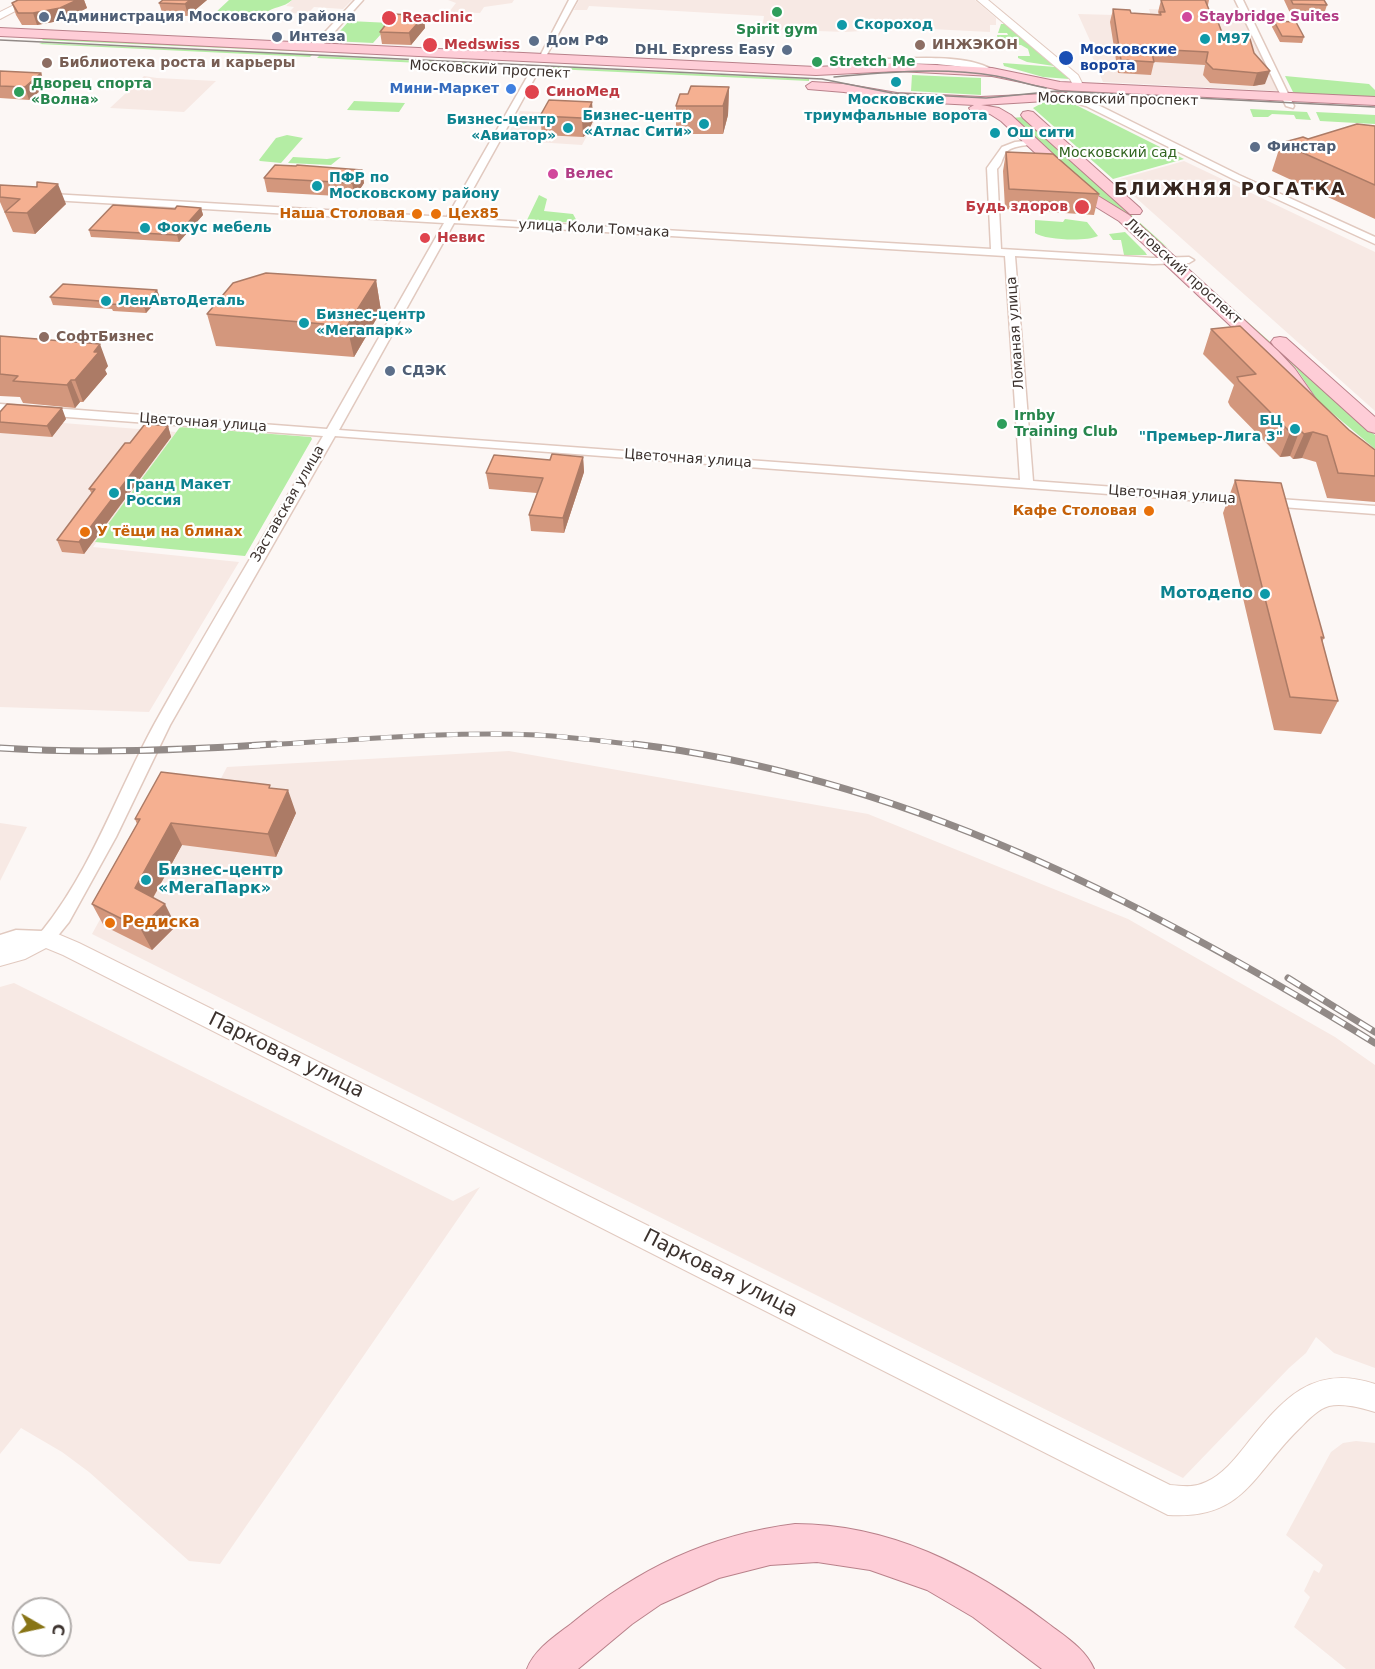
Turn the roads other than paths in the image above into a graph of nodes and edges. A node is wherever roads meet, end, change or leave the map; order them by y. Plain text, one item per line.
1 (14, 0) edge
2 (31, 0) edge
3 (359, 0) edge
4 (573, 0) edge
5 (982, 0) edge
6 (1239, 0) edge
7 (0, 9) edge
8 (0, 16) edge
9 (2, 32) edge
10 (316, 47) junction
11 (541, 58) junction
12 (867, 69) junction
13 (846, 71) junction
14 (534, 72) dead end
15 (992, 72) junction
16 (799, 85) dead end
17 (1007, 85) junction
18 (1079, 87) junction
19 (869, 93) junction
20 (971, 100) junction
21 (1015, 100) junction
22 (1091, 100) junction
23 (1288, 102) junction
24 (1375, 102) edge
25 (1375, 111) edge
26 (1032, 142) junction
27 (0, 194) edge
28 (450, 221) junction
29 (1375, 241) edge
30 (996, 252) junction
31 (1010, 253) junction
32 (1180, 261) junction
33 (0, 408) edge
34 (1323, 416) edge
35 (1375, 427) edge
36 (331, 432) junction
37 (1027, 484) junction
38 (1375, 510) edge
39 (46, 938) junction
40 (0, 942) edge
41 (0, 957) edge
42 (1375, 1398) edge
43 (548, 1669) edge
44 (1074, 1669) edge

1 - 7 street
2 - 8 street
3 - 10 street
4 - 11 street
5 - 18 street
6 - 23 street
9 - 10 main road, Московский проспект
10 - 11 main road, Московский проспект
11 - 13 main road, Московский проспект
12 - 13 main road, Московский проспект
12 - 15 main road, Московский проспект
12 - 19 main road
13 - 15 street, Московский проспект
14 - 28 street, Заставская улица
15 - 17 main road
15 - 18 main road, Московский проспект
16 - 19 main road, Московский проспект
17 - 20 main road
17 - 21 main road, Лиговский проспект
18 - 23 main road, Московский проспект
19 - 20 main road, Московский проспект
19 - 26 main road, Лиговский проспект
20 - 21 main road, Московский проспект
21 - 22 main road, Московский проспект
21 - 32 main road, Лиговский проспект
22 - 23 main road, Московский проспект
22 - 29 street
23 - 24 main road, Московский проспект
23 - 25 main road, Московский проспект
26 - 30 street
26 - 32 main road, Лиговский проспект
27 - 28 street, улица Коли Томчака
28 - 30 street, улица Коли Томчака
28 - 36 street, Заставская улица
30 - 31 street, улица Коли Томчака
31 - 32 street, улица Коли Томчака
31 - 37 street, Ломаная улица
32 - 34 main road, Лиговский проспект
32 - 35 main road, Лиговский проспект
33 - 36 street, Цветочная улица
36 - 37 street, Цветочная улица
36 - 39 street, Заставская улица
37 - 38 street, Цветочная улица
39 - 40 street
39 - 41 street, Заставская улица
39 - 42 street, Парковая улица
43 - 44 main road

